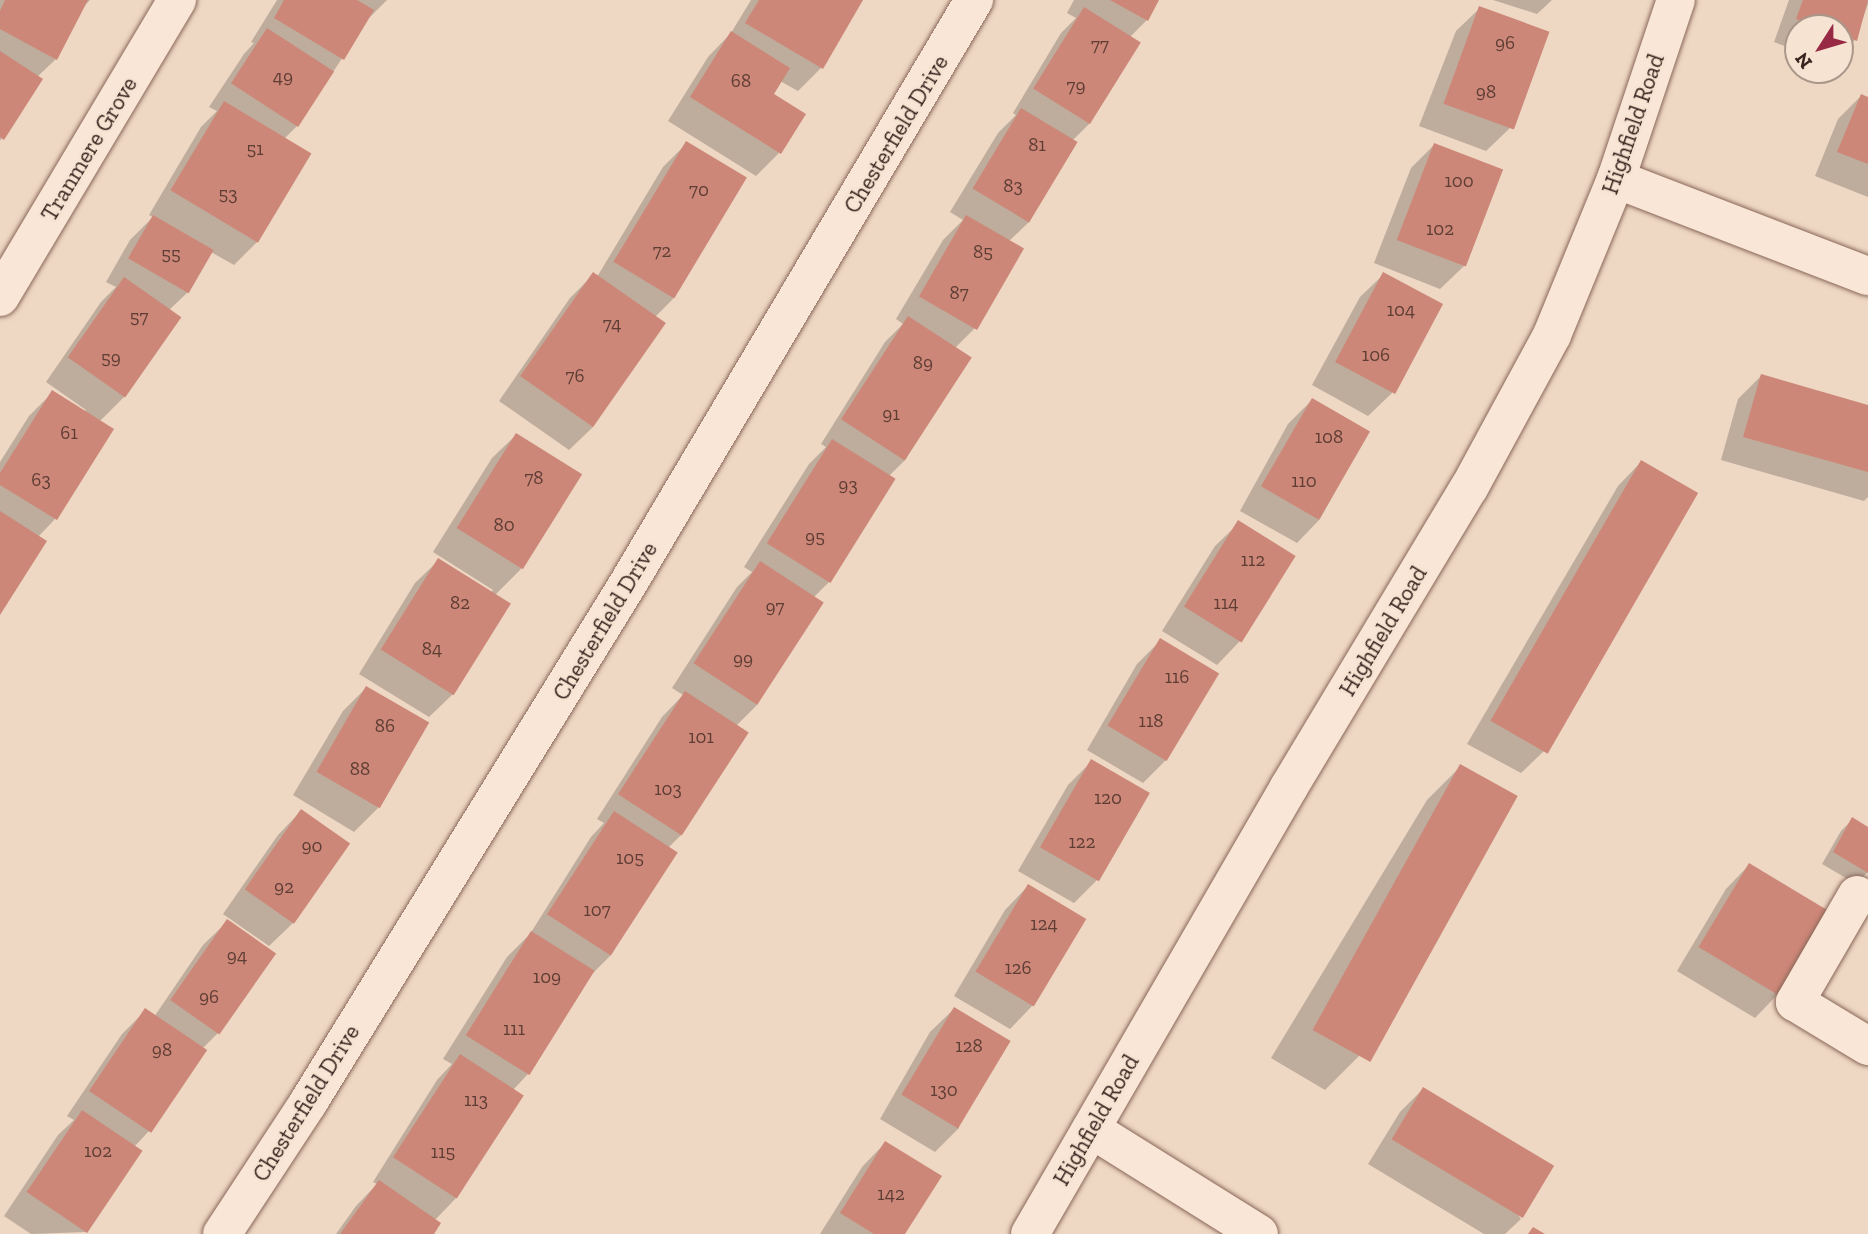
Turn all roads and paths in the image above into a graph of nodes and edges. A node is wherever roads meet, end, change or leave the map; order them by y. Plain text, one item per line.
1 (177, 0) edge
2 (974, 0) edge
3 (1676, 0) edge
4 (1616, 179) junction
5 (1868, 276) edge
6 (0, 297) edge
7 (1857, 895) dead end
8 (1868, 1046) edge
9 (1091, 1129) junction
10 (222, 1234) edge
11 (1030, 1234) edge
12 (1259, 1234) edge

1 - 6 street, Tranmere Grove
2 - 10 street, Chesterfield Drive
3 - 4 street, Highfield Road
4 - 5 street
4 - 9 street, Highfield Road
7 - 8 street
9 - 11 street, Highfield Road
9 - 12 street

